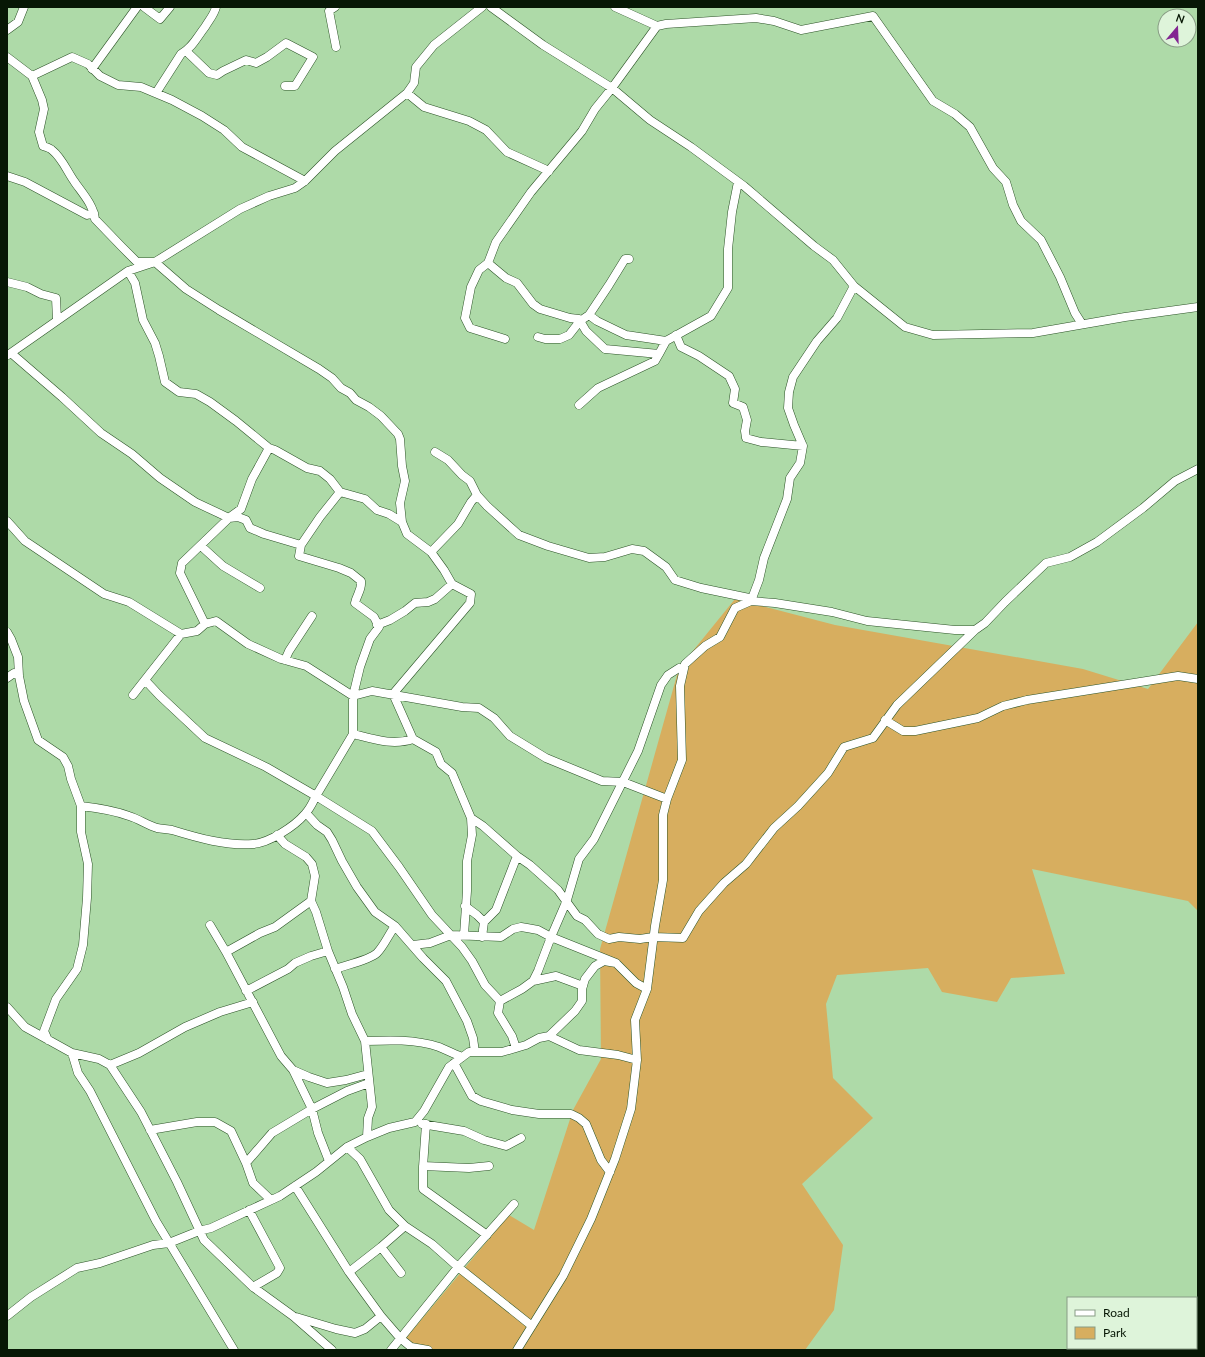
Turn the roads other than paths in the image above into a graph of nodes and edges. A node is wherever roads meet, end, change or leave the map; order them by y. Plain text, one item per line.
1 (24, 7) edge
2 (137, 7) edge
3 (144, 7) edge
4 (170, 7) edge
5 (216, 7) edge
6 (335, 7) edge
7 (482, 7) edge
8 (491, 7) edge
9 (615, 7) edge
10 (657, 26) junction
11 (7, 30) edge
12 (336, 47) dead end
13 (186, 51) junction
14 (7, 57) edge
15 (92, 69) junction
16 (32, 76) junction
17 (285, 86) dead end
18 (612, 88) junction
19 (156, 93) junction
20 (407, 93) junction
21 (549, 171) junction
22 (7, 176) edge
23 (305, 181) junction
24 (738, 182) junction
25 (94, 213) junction
26 (629, 259) dead end
27 (155, 262) junction
28 (488, 263) junction
29 (128, 271) junction
30 (7, 282) edge
31 (854, 286) junction
32 (1198, 307) edge
33 (589, 314) junction
34 (57, 320) junction
35 (580, 321) junction
36 (1082, 324) junction
37 (676, 335) junction
38 (538, 337) dead end
39 (505, 339) dead end
40 (666, 341) junction
41 (9, 354) edge
42 (659, 354) junction
43 (579, 405) dead end
44 (803, 446) junction
45 (269, 448) junction
46 (435, 452) dead end
47 (1198, 469) edge
48 (340, 492) junction
49 (477, 495) junction
50 (230, 518) junction
51 (7, 521) edge
52 (402, 522) junction
53 (301, 545) junction
54 (201, 546) junction
55 (431, 552) junction
56 (452, 584) junction
57 (260, 588) dead end
58 (751, 601) junction
59 (312, 616) dead end
60 (205, 624) junction
61 (378, 625) junction
62 (974, 630) junction
63 (7, 632) edge
64 (181, 634) junction
65 (285, 660) junction
66 (679, 668) dead end
67 (19, 676) junction
68 (7, 678) edge
69 (1198, 679) edge
70 (145, 680) junction
71 (393, 694) junction
72 (133, 695) dead end
73 (353, 696) junction
74 (885, 720) junction
75 (353, 734) junction
76 (413, 739) junction
77 (623, 782) junction
78 (316, 796) junction
79 (667, 799) junction
80 (81, 806) junction
81 (306, 813) junction
82 (471, 818) junction
83 (277, 835) junction
84 (517, 856) junction
85 (567, 900) junction
86 (311, 901) junction
87 (465, 906) junction
88 (484, 922) junction
89 (210, 925) dead end
90 (395, 926) junction
91 (451, 935) junction
92 (464, 935) junction
93 (482, 937) junction
94 (551, 937) junction
95 (653, 937) junction
96 (413, 945) junction
97 (328, 951) junction
98 (226, 952) junction
99 (616, 963) junction
100 (335, 969) junction
101 (533, 981) junction
102 (583, 986) junction
103 (647, 989) junction
104 (246, 991) junction
105 (500, 1001) junction
106 (253, 1002) junction
107 (7, 1007) edge
108 (550, 1036) junction
109 (48, 1040) junction
110 (365, 1041) junction
111 (516, 1048) junction
112 (475, 1052) junction
113 (72, 1053) junction
114 (462, 1057) junction
115 (637, 1060) junction
116 (454, 1063) junction
117 (110, 1065) junction
118 (293, 1070) junction
119 (369, 1078) junction
120 (312, 1109) junction
121 (415, 1122) junction
122 (426, 1124) junction
123 (150, 1130) junction
124 (367, 1137) junction
125 (521, 1138) dead end
126 (347, 1147) junction
127 (329, 1161) junction
128 (246, 1163) junction
129 (423, 1166) junction
130 (489, 1166) dead end
131 (610, 1172) junction
132 (295, 1186) junction
133 (271, 1200) junction
134 (514, 1204) dead end
135 (249, 1210) junction
136 (405, 1226) junction
137 (199, 1230) junction
138 (487, 1235) junction
139 (169, 1243) junction
140 (382, 1247) junction
141 (458, 1267) junction
142 (349, 1272) junction
143 (401, 1273) dead end
144 (253, 1287) junction
145 (7, 1316) edge
146 (293, 1316) junction
147 (381, 1316) junction
148 (532, 1326) junction
149 (400, 1338) junction
150 (234, 1350) edge
151 (332, 1350) edge
152 (391, 1350) edge
153 (428, 1350) edge
154 (517, 1350) edge

1 - 11 street
2 - 15 street
3 - 4 street
5 - 13 street
6 - 12 street
7 - 20 street
8 - 18 street
9 - 10 street
10 - 18 street
10 - 36 street
13 - 17 street
13 - 19 street
14 - 16 street
15 - 16 street
15 - 19 street
16 - 25 street
18 - 21 street
18 - 24 street
19 - 23 street
20 - 21 street
20 - 23 street
21 - 28 street
22 - 25 street
23 - 27 street
24 - 31 street
24 - 37 street
25 - 27 street
26 - 33 street
27 - 29 street
27 - 52 street
28 - 35 street
28 - 39 street
29 - 34 street
29 - 45 street
30 - 34 street
31 - 36 street
31 - 44 street
32 - 36 street
33 - 35 street
33 - 40 street
34 - 41 street
35 - 38 street
35 - 42 street
37 - 40 street
37 - 44 street
40 - 42 street
41 - 50 street
42 - 43 street
44 - 58 street
45 - 48 street
45 - 50 street
46 - 49 street
47 - 62 street
48 - 52 street
48 - 53 street
49 - 55 street
49 - 58 street
50 - 53 street
50 - 54 street
51 - 64 street
52 - 55 street
53 - 61 street
54 - 57 street
54 - 60 street
55 - 56 street
56 - 61 street
56 - 71 street
58 - 62 street
58 - 79 street
59 - 65 street
60 - 64 street
60 - 65 street
61 - 73 street
62 - 74 street
63 - 67 street
64 - 70 street
65 - 73 street
66 - 77 street
67 - 68 street
67 - 80 street
69 - 74 street
70 - 72 street
70 - 78 street
71 - 73 street
71 - 76 street
71 - 77 street
73 - 75 street
74 - 95 street
75 - 76 street
75 - 78 street
76 - 82 street
77 - 79 street
77 - 85 street
78 - 81 street
78 - 91 street
79 - 95 street
80 - 83 street
80 - 109 street
81 - 83 street
81 - 90 street
82 - 84 street
82 - 87 street
83 - 86 street
84 - 85 street
84 - 88 street
85 - 94 street
85 - 95 street
86 - 97 street
86 - 98 street
87 - 88 street
87 - 92 street
88 - 93 street
89 - 98 street
90 - 96 street
90 - 100 street
91 - 92 street
91 - 96 street
91 - 105 street
92 - 93 street
93 - 94 street
94 - 99 street
94 - 101 street
95 - 103 street
96 - 112 street
97 - 100 street
97 - 104 street
98 - 104 street
99 - 102 street
99 - 103 street
100 - 110 street
101 - 102 street
101 - 105 street
102 - 108 street
103 - 115 street
104 - 106 street
105 - 111 street
106 - 117 street
106 - 118 street
107 - 109 street
108 - 111 street
108 - 115 street
109 - 113 street
110 - 114 street
110 - 119 street
111 - 112 street
112 - 114 street
113 - 117 street
113 - 139 street
114 - 116 street
115 - 131 street
116 - 121 street
116 - 131 street
117 - 123 street
118 - 119 street
118 - 120 street
119 - 120 street
119 - 124 street
120 - 127 street
120 - 128 street
121 - 122 street
121 - 124 street
122 - 125 street
122 - 129 street
123 - 128 street
123 - 137 street
124 - 126 street
126 - 127 street
126 - 136 street
127 - 132 street
128 - 133 street
129 - 130 street
129 - 138 street
131 - 148 street
132 - 133 street
132 - 142 street
133 - 135 street
134 - 138 street
135 - 137 street
135 - 144 street
136 - 140 street
136 - 141 street
137 - 139 street
137 - 144 street
138 - 141 street
139 - 145 street
139 - 150 street
140 - 142 street
140 - 143 street
141 - 148 street
141 - 149 street
142 - 147 street
144 - 146 street
146 - 147 street
146 - 151 street
147 - 149 street
148 - 154 street
149 - 152 street
149 - 153 street

